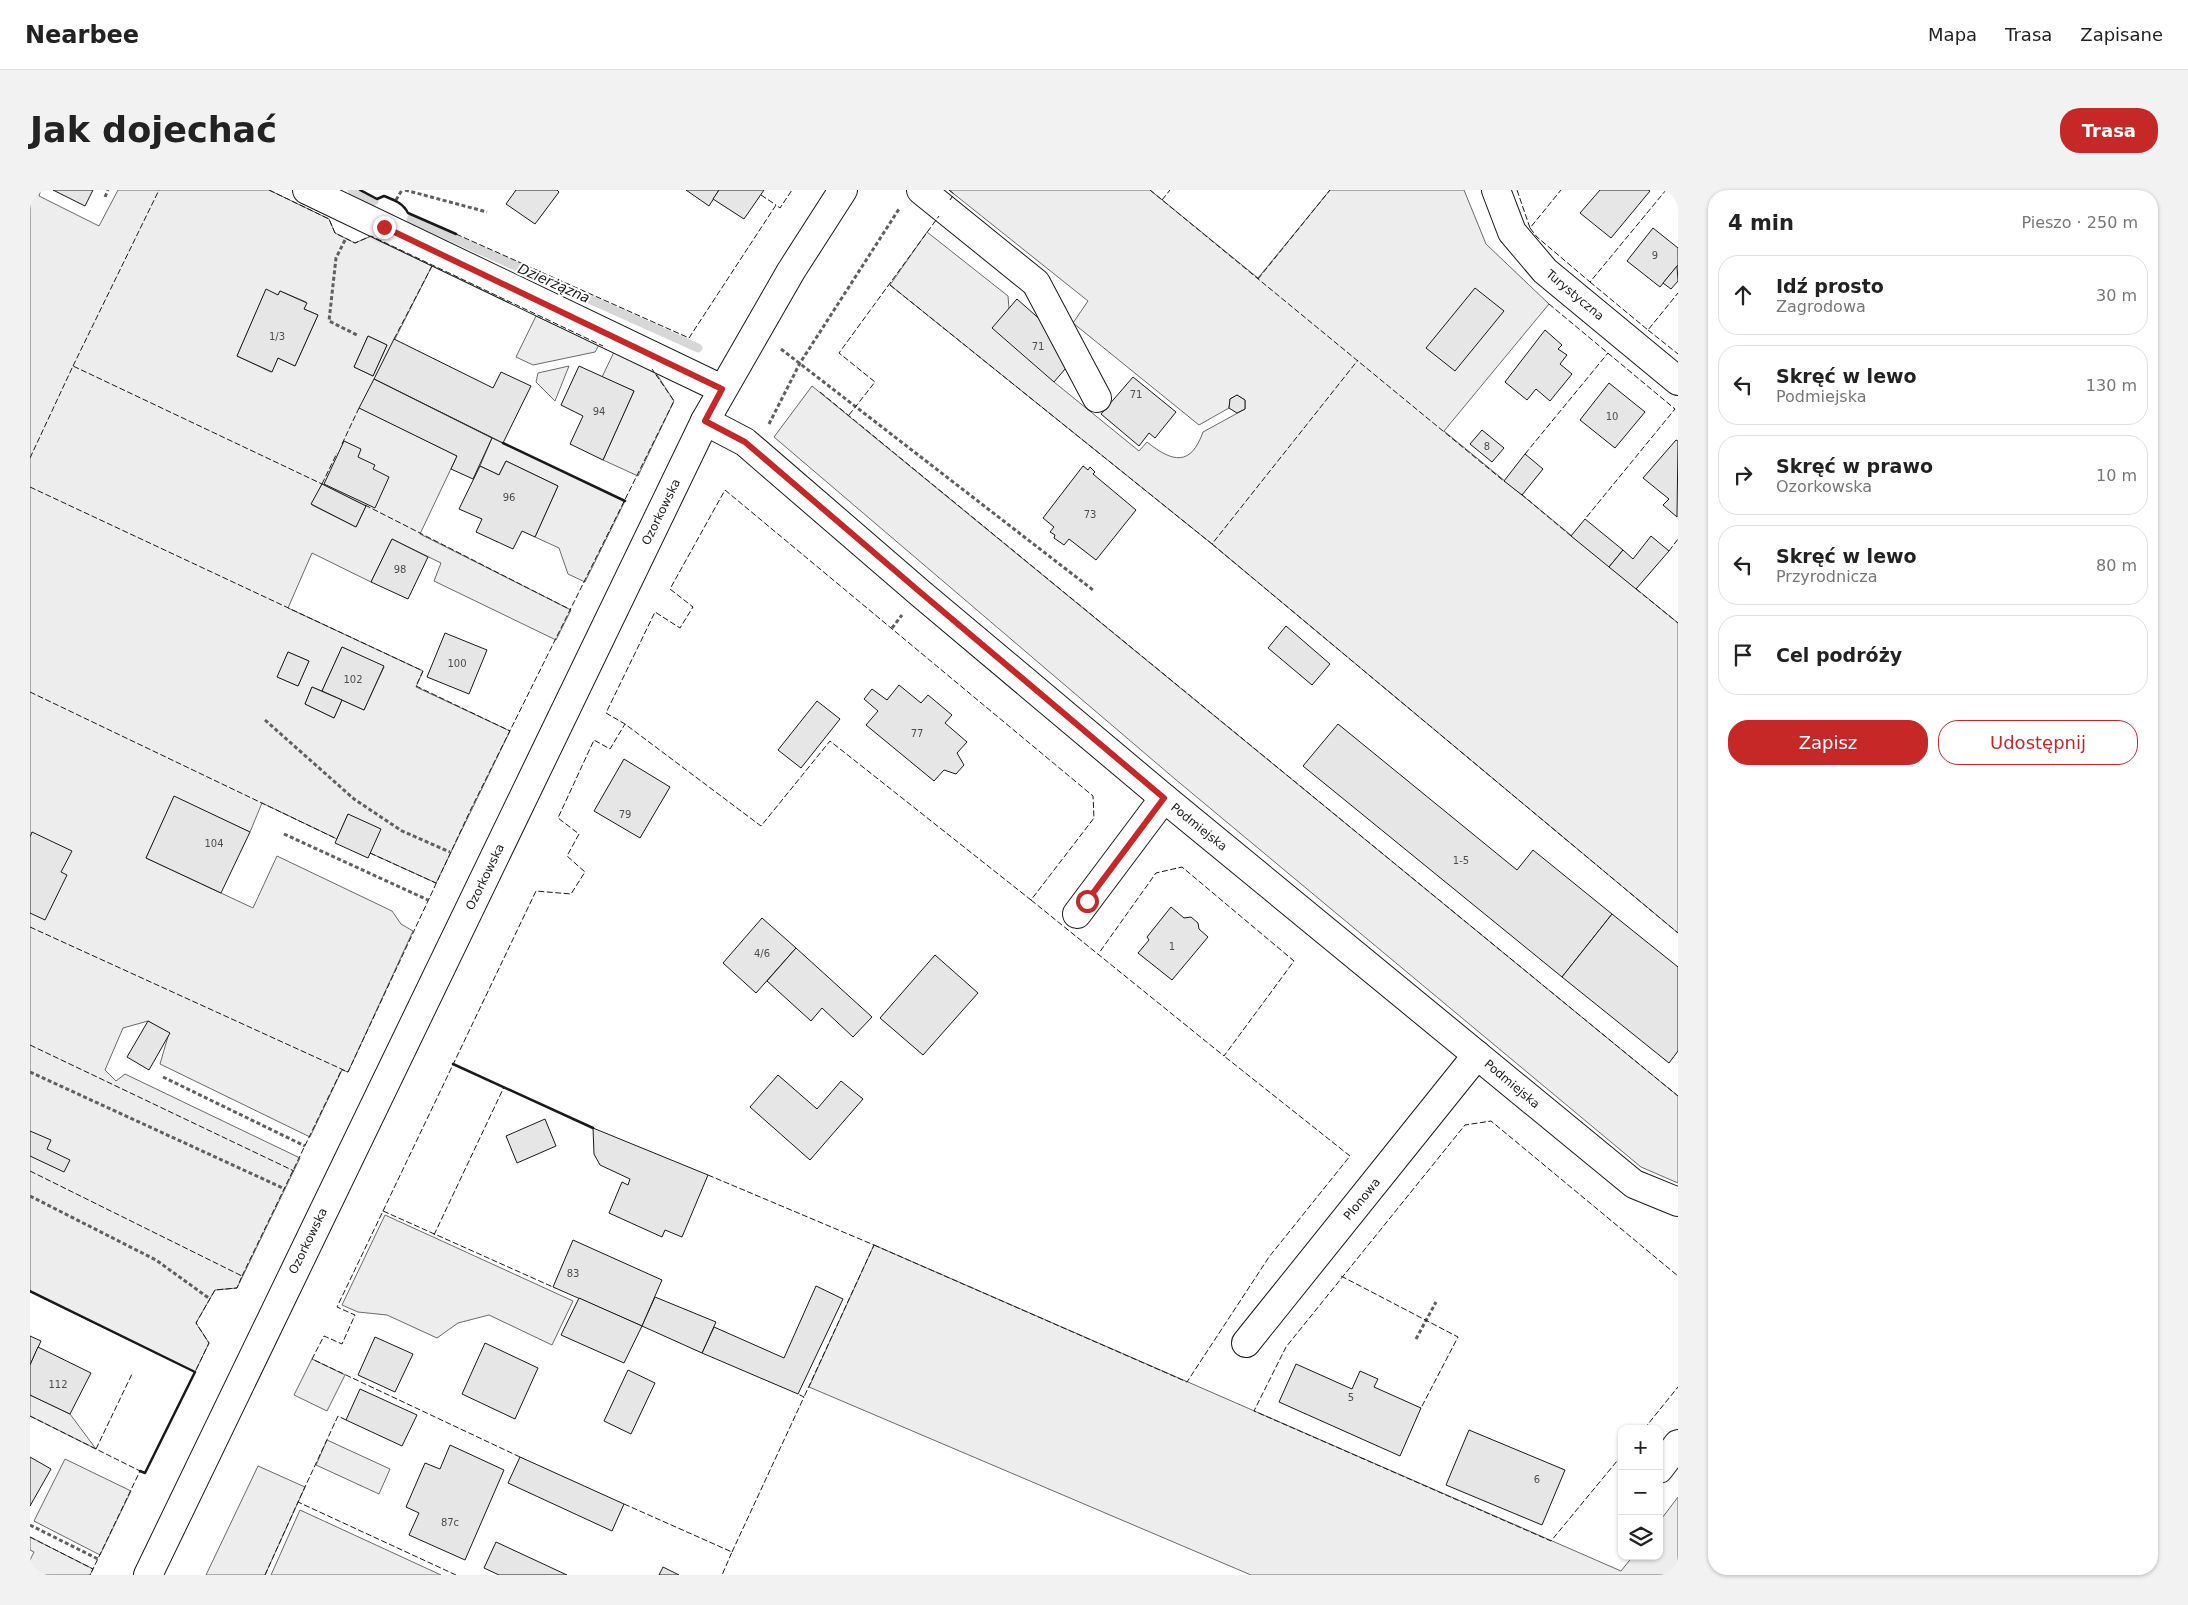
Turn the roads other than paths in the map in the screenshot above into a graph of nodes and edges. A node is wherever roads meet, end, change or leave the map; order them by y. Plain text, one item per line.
1 (307, 190) edge
2 (843, 190) edge
3 (1496, 190) edge
4 (911, 198) edge
5 (1678, 381) edge
6 (722, 389) junction
7 (1097, 398) dead end
8 (705, 421) junction
9 (1164, 798) junction
10 (1078, 914) dead end
11 (1477, 1055) junction
12 (1678, 1202) edge
13 (1246, 1343) dead end
14 (1678, 1444) edge
15 (1663, 1463) edge
16 (148, 1575) edge

1 - 6 street
2 - 6 street, Ozorkowska
3 - 5 street, Turystyczna
4 - 7 street
6 - 8 street, Ozorkowska
8 - 9 street, Podmiejska
8 - 16 street, Ozorkowska
9 - 10 street
9 - 11 street, Podmiejska
11 - 12 street, Podmiejska
11 - 13 street, Plonowa
14 - 15 street

